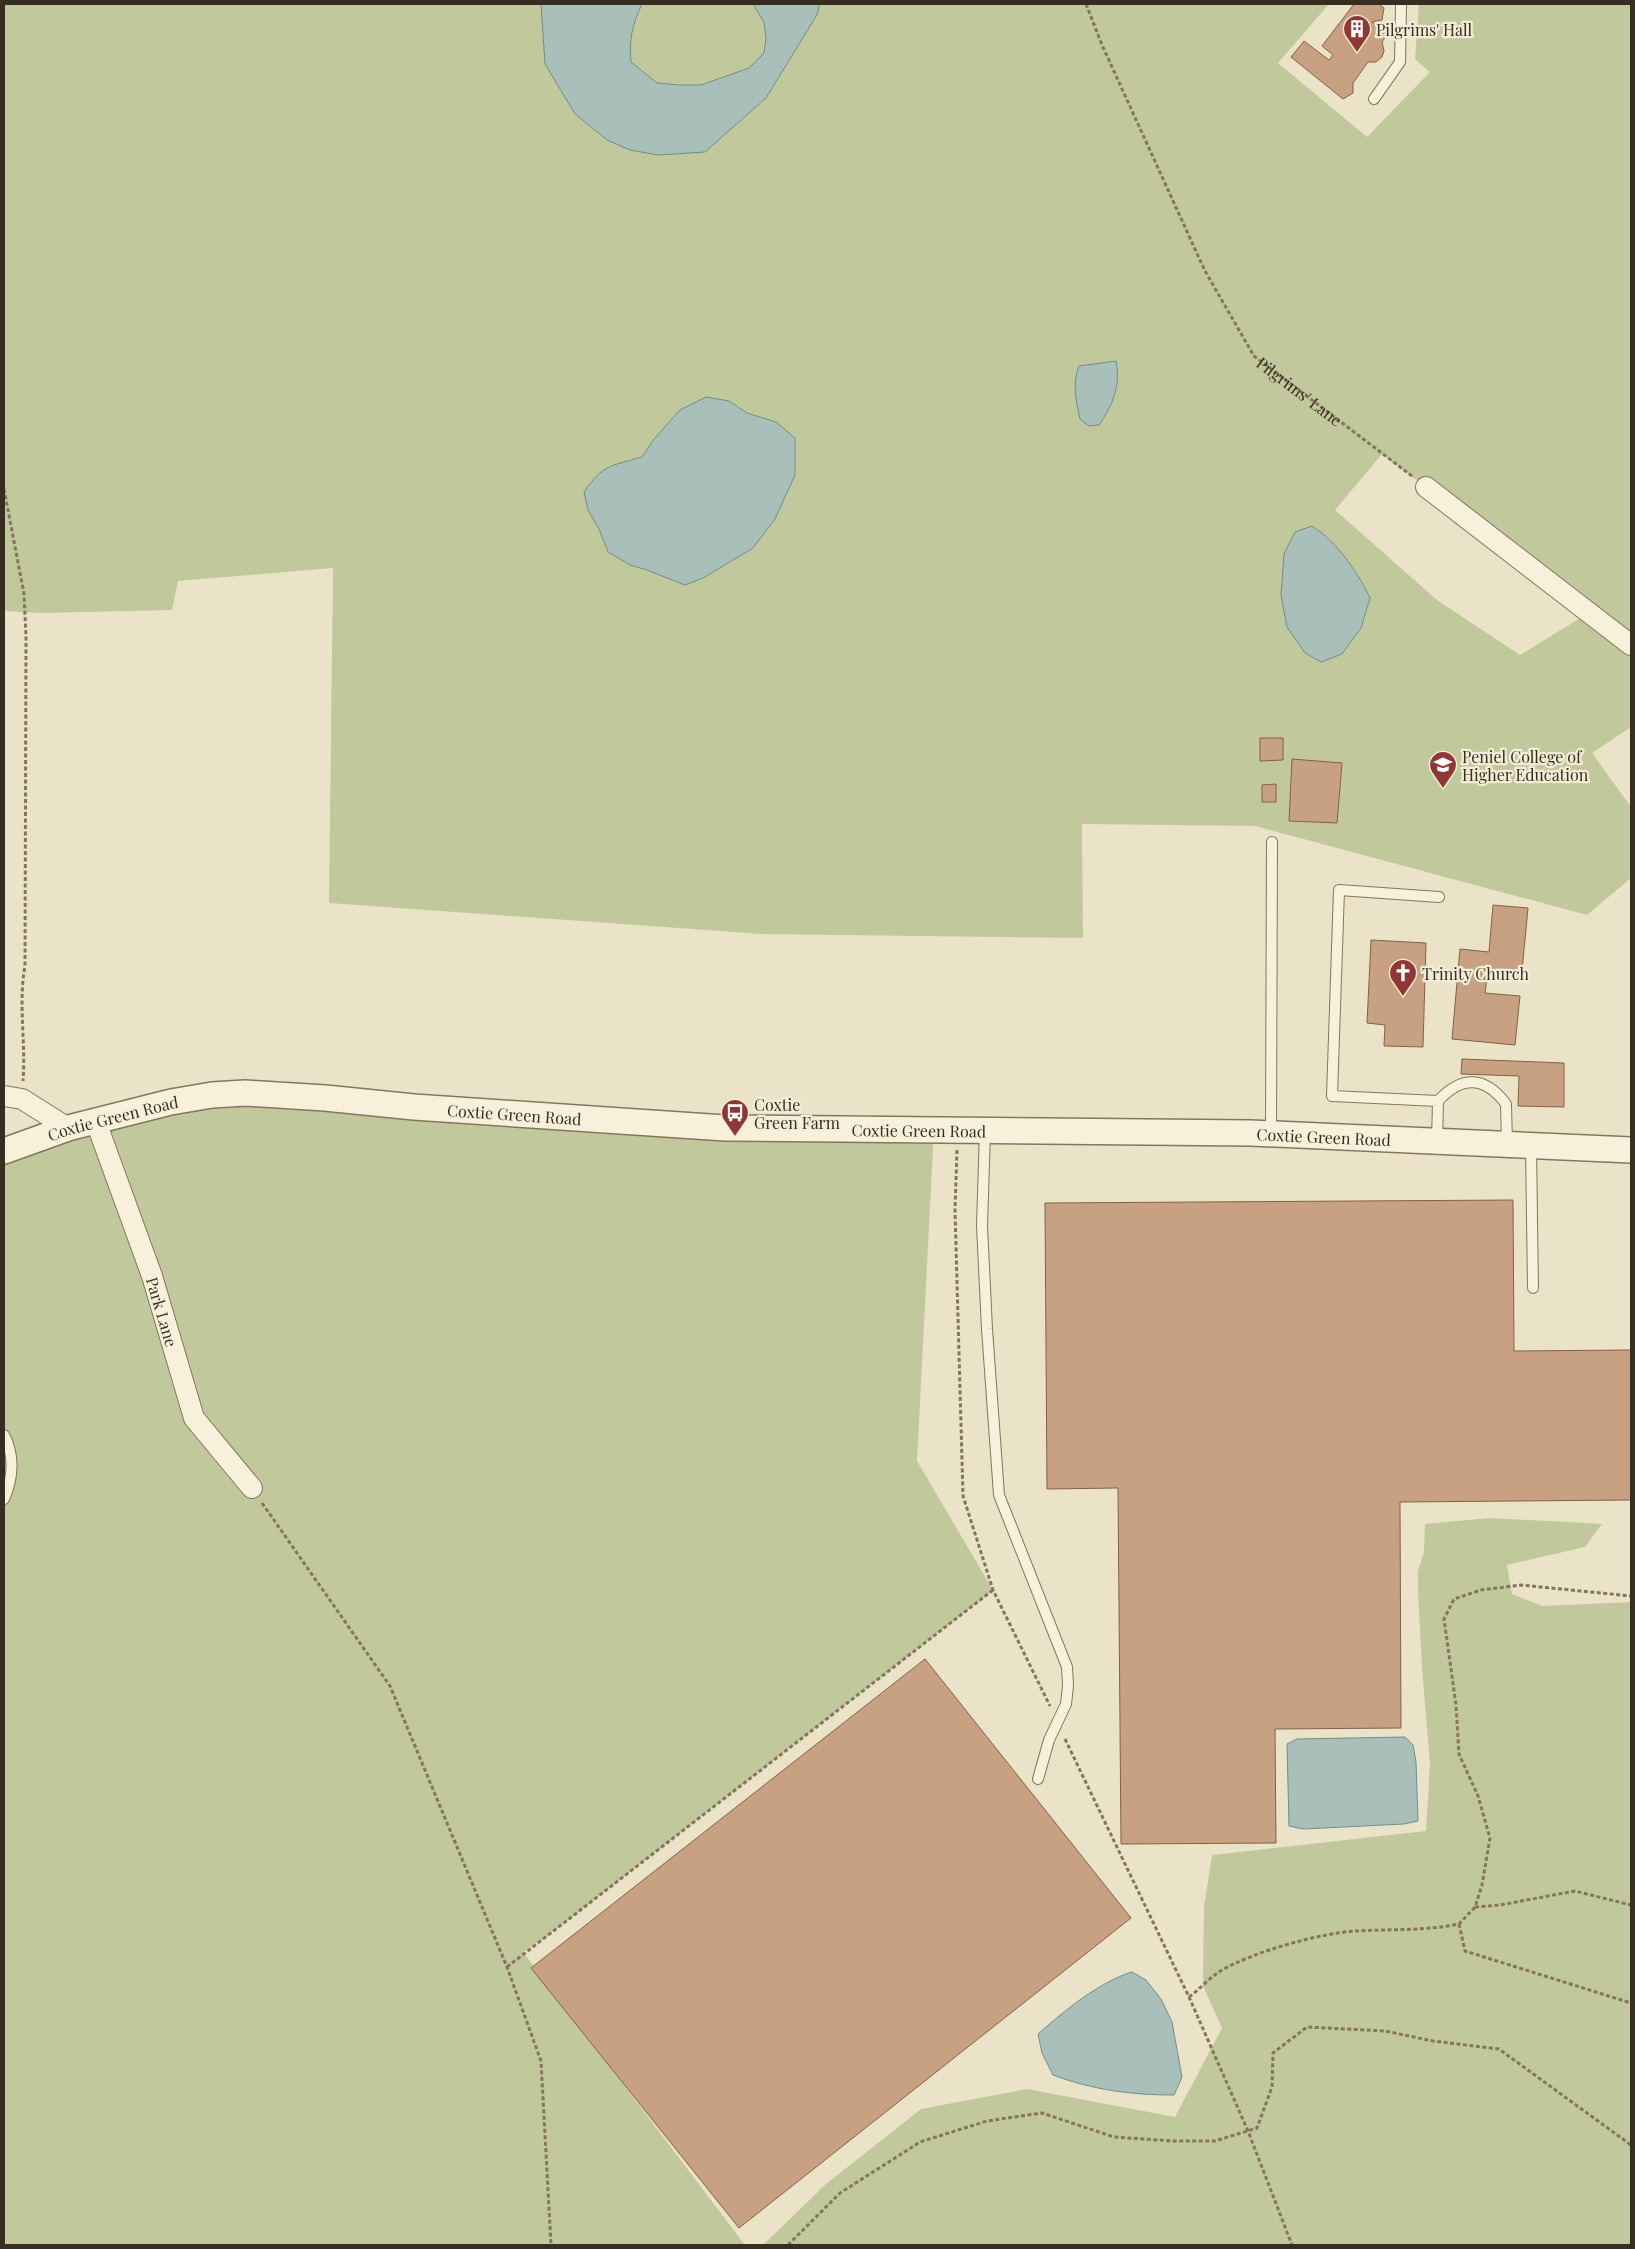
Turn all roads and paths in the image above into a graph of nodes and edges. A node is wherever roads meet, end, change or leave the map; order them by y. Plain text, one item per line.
1 (1086, 4) edge
2 (1401, 4) edge
3 (1374, 98) dead end
4 (1426, 487) joint
5 (4, 489) edge
6 (1631, 645) edge
7 (1272, 842) dead end
8 (1439, 897) dead end
9 (13, 1098) edge
10 (1438, 1101) junction
11 (96, 1122) junction
12 (68, 1128) junction
13 (986, 1130) junction
14 (1271, 1134) junction
15 (1437, 1142) junction
16 (1519, 1145) junction
17 (1631, 1150) edge
18 (4, 1151) edge
19 (1533, 1288) dead end
20 (4, 1436) edge
21 (252, 1488) joint
22 (4, 1499) edge
23 (993, 1590) dead end
24 (1631, 1596) edge
25 (1038, 1780) dead end
26 (1631, 1906) edge
27 (1475, 1907) junction
28 (1459, 1924) junction
29 (508, 1967) junction
30 (1189, 1997) dead end
31 (1631, 2003) edge
32 (1248, 2131) junction
33 (1631, 2145) edge
34 (551, 2245) edge
35 (788, 2245) edge
36 (1292, 2245) edge

1 - 4 path, Pilgrims' Lane
2 - 3 lane
4 - 6 street
5 - 9 path
7 - 14 lane
8 - 10 lane
9 - 12 street
10 - 15 lane
10 - 16 lane
11 - 12 street, Coxtie Green Road
11 - 13 street, Coxtie Green Road
11 - 21 street, Park Lane
12 - 18 street, Coxtie Green Road
13 - 14 street, Coxtie Green Road
13 - 25 lane
14 - 15 street, Coxtie Green Road
15 - 16 street, Coxtie Green Road
16 - 17 street, Coxtie Green Road
16 - 19 lane
20 - 22 lane
21 - 29 path
23 - 29 path
24 - 27 path
26 - 27 path
27 - 28 path
28 - 30 path
28 - 31 path
29 - 34 path
32 - 33 path
32 - 35 path
32 - 36 path

